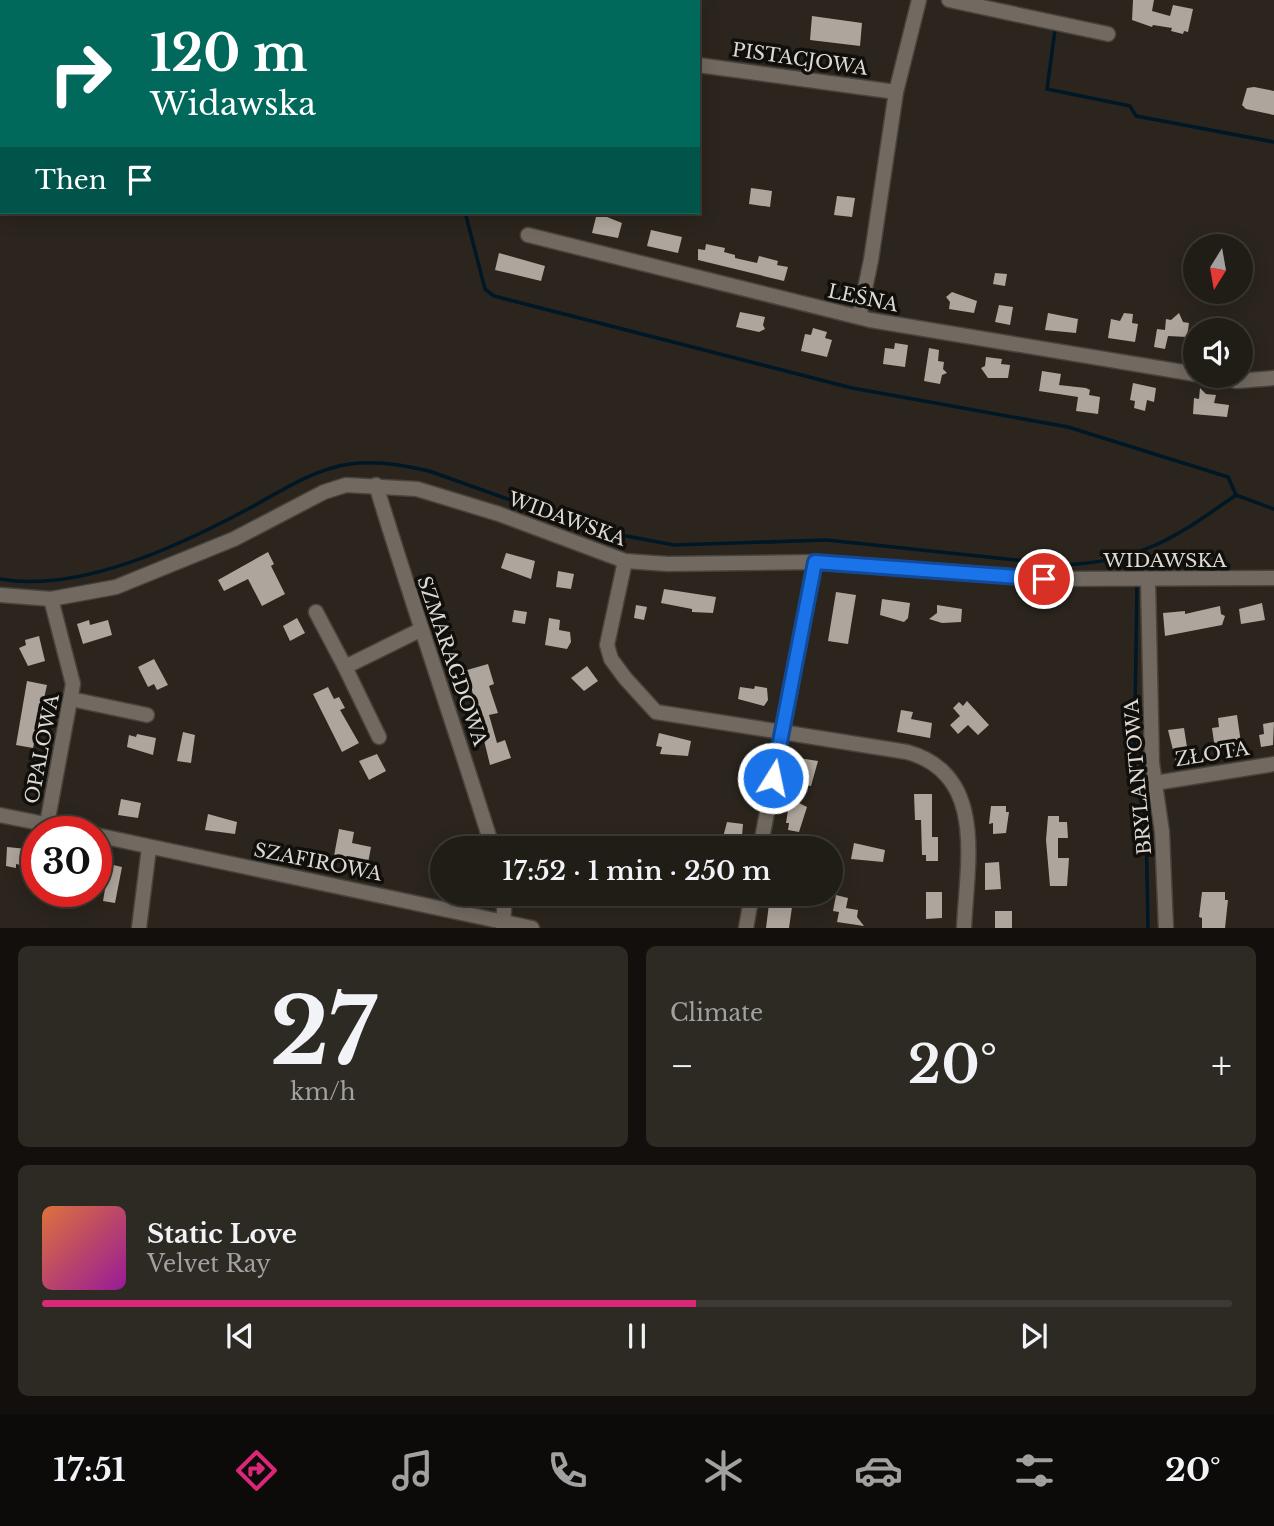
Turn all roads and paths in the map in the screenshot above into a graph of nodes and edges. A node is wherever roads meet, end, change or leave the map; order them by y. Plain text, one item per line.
1 (919, 0) edge
2 (949, 0) edge
3 (1108, 34) dead end
4 (700, 65) edge
5 (896, 92) junction
6 (528, 235) dead end
7 (859, 317) junction
8 (1183, 372) edge
9 (1274, 378) edge
10 (1253, 380) edge
11 (376, 485) junction
12 (625, 561) junction
13 (815, 562) junction
14 (1274, 578) edge
15 (1148, 580) junction
16 (0, 595) edge
17 (51, 599) junction
18 (316, 612) dead end
19 (420, 630) junction
20 (345, 667) junction
21 (71, 699) junction
22 (147, 715) dead end
23 (781, 731) junction
24 (379, 737) dead end
25 (1274, 764) edge
26 (1155, 783) junction
27 (0, 816) edge
28 (49, 816) edge
29 (21, 820) edge
30 (488, 836) edge
31 (762, 836) edge
32 (112, 839) edge
33 (149, 848) junction
34 (505, 906) edge
35 (750, 906) edge
36 (504, 924) edge
37 (139, 928) edge
38 (533, 928) edge
39 (746, 928) edge
40 (964, 928) edge
41 (1166, 928) edge

1 - 5 street
2 - 3 street
4 - 5 street, PISTACJOWA
5 - 7 street
6 - 7 street, LEŚNA
7 - 8 street, LEŚNA
9 - 10 street
11 - 12 street, WIDAWSKA
11 - 17 street, WIDAWSKA
11 - 19 street, SZMARAGDOWA
12 - 13 street, WIDAWSKA
12 - 23 street
13 - 15 street, WIDAWSKA
13 - 23 street
14 - 15 street, WIDAWSKA
15 - 26 street, BRYLANTOWA
16 - 17 street, WIDAWSKA
17 - 21 street, OPALOWA
18 - 20 street
19 - 20 street
19 - 30 street, SZMARAGDOWA
20 - 24 street
21 - 22 street
21 - 28 street, OPALOWA
23 - 31 street
23 - 40 street
25 - 26 street, ZŁOTA
26 - 41 street, BRYLANTOWA
27 - 29 street
32 - 33 street, SZAFIROWA
33 - 36 street, SZAFIROWA
33 - 37 street
34 - 36 street
35 - 39 street
36 - 38 street, SZAFIROWA

